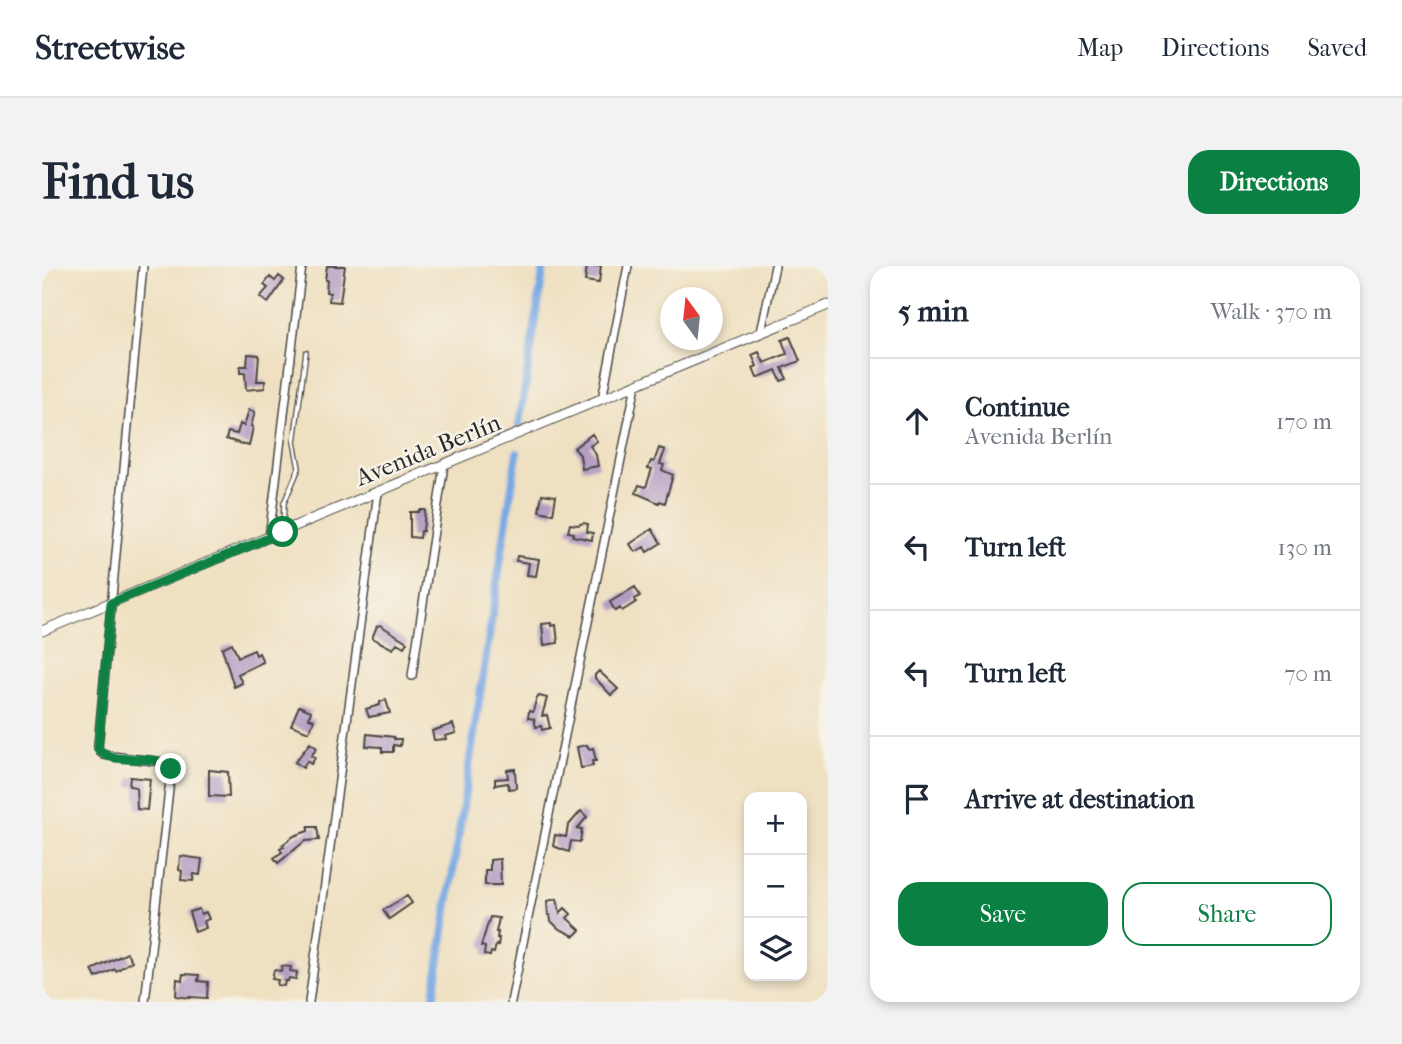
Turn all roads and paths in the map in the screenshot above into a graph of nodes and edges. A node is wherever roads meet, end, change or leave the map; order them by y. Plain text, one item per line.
1 (143, 266) edge
2 (302, 266) edge
3 (628, 266) edge
4 (775, 266) edge
5 (828, 305) edge
6 (761, 332) junction
7 (306, 352) dead end
8 (636, 385) junction
9 (602, 399) junction
10 (444, 465) junction
11 (378, 492) junction
12 (283, 532) junction
13 (269, 538) junction
14 (111, 603) junction
15 (42, 631) edge
16 (411, 676) dead end
17 (145, 1002) edge
18 (309, 1002) edge
19 (511, 1002) edge

1 - 14 street
2 - 13 street
3 - 9 street
4 - 6 street
5 - 6 street, Avenida Berlín
6 - 8 street, Avenida Berlín
7 - 12 lane
8 - 9 street, Avenida Berlín
8 - 19 street
9 - 10 street, Avenida Berlín
10 - 11 street, Avenida Berlín
10 - 16 street
11 - 12 street, Avenida Berlín
11 - 18 street
12 - 13 street, Avenida Berlín
13 - 14 street, Avenida Berlín
14 - 15 street, Avenida Berlín
14 - 17 street

